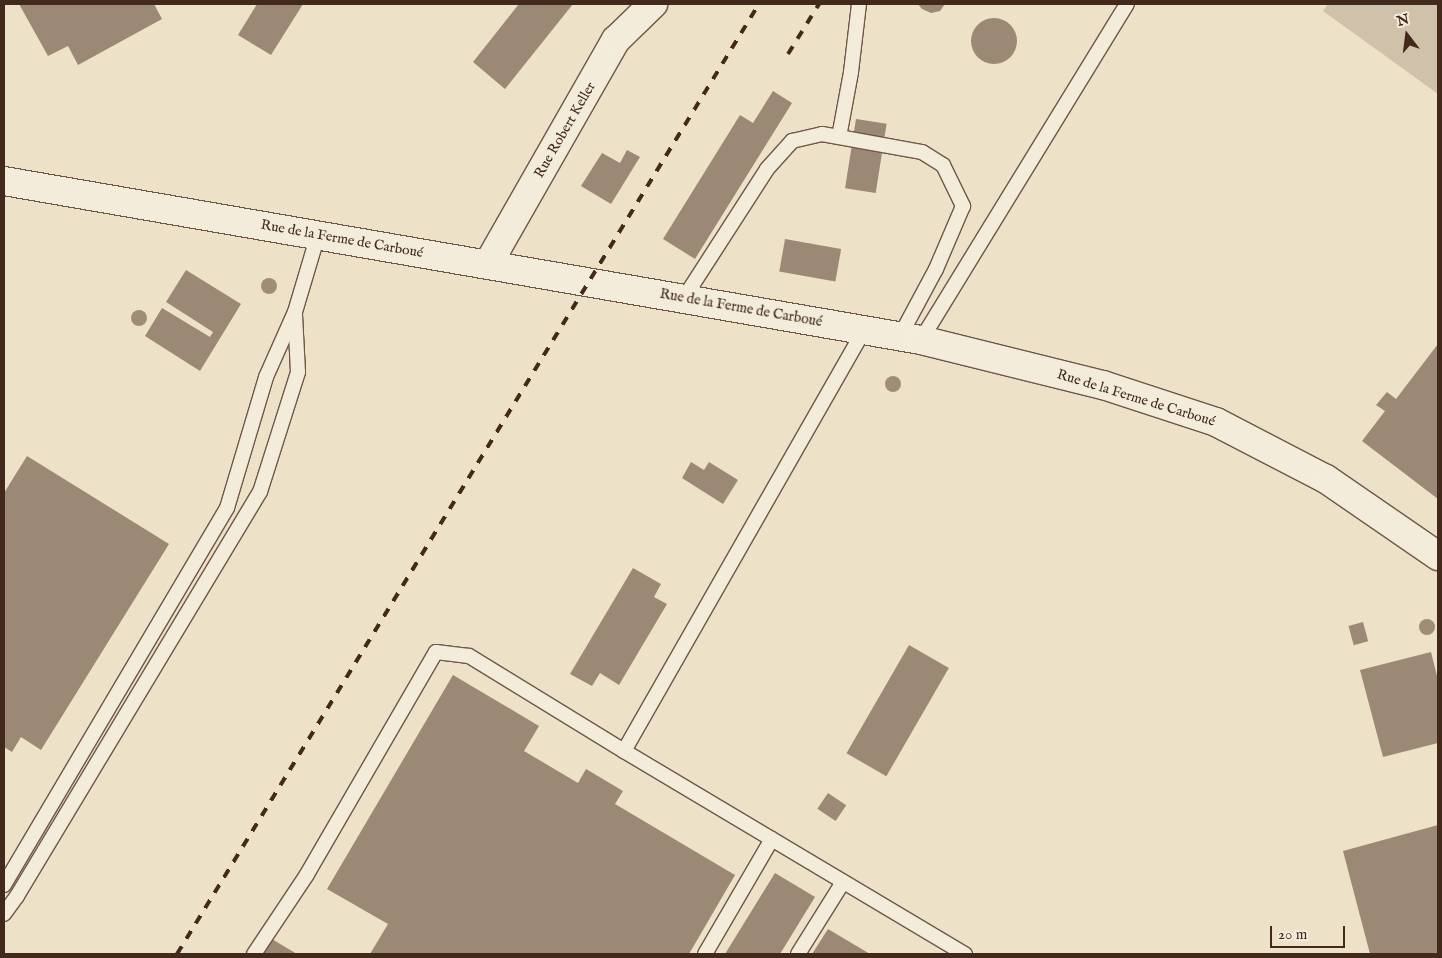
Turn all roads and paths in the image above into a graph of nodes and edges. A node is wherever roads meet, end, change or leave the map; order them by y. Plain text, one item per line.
1 (652, 4) edge
2 (859, 4) edge
3 (1126, 4) edge
4 (839, 137) junction
5 (4, 180) edge
6 (318, 235) junction
7 (488, 264) junction
8 (684, 298) junction
9 (295, 312) junction
10 (864, 330) junction
11 (910, 338) junction
12 (1438, 556) edge
13 (624, 751) junction
14 (772, 839) junction
15 (843, 882) junction
16 (4, 885) edge
17 (4, 914) edge
18 (254, 954) edge
19 (705, 954) edge
20 (798, 954) edge
21 (965, 954) edge

1 - 7 street, Rue Robert Keller
2 - 4 lane
3 - 11 lane
4 - 8 lane
4 - 11 lane
5 - 6 street, Rue de la Ferme de Carboué
6 - 7 street, Rue de la Ferme de Carboué
6 - 9 lane
7 - 8 street, Rue de la Ferme de Carboué
8 - 10 street, Rue de la Ferme de Carboué
9 - 16 lane
9 - 17 lane
10 - 11 street, Rue de la Ferme de Carboué
10 - 13 lane
11 - 12 street, Rue de la Ferme de Carboué
13 - 14 lane
13 - 18 lane
14 - 15 lane
14 - 19 lane
15 - 20 lane
15 - 21 lane

